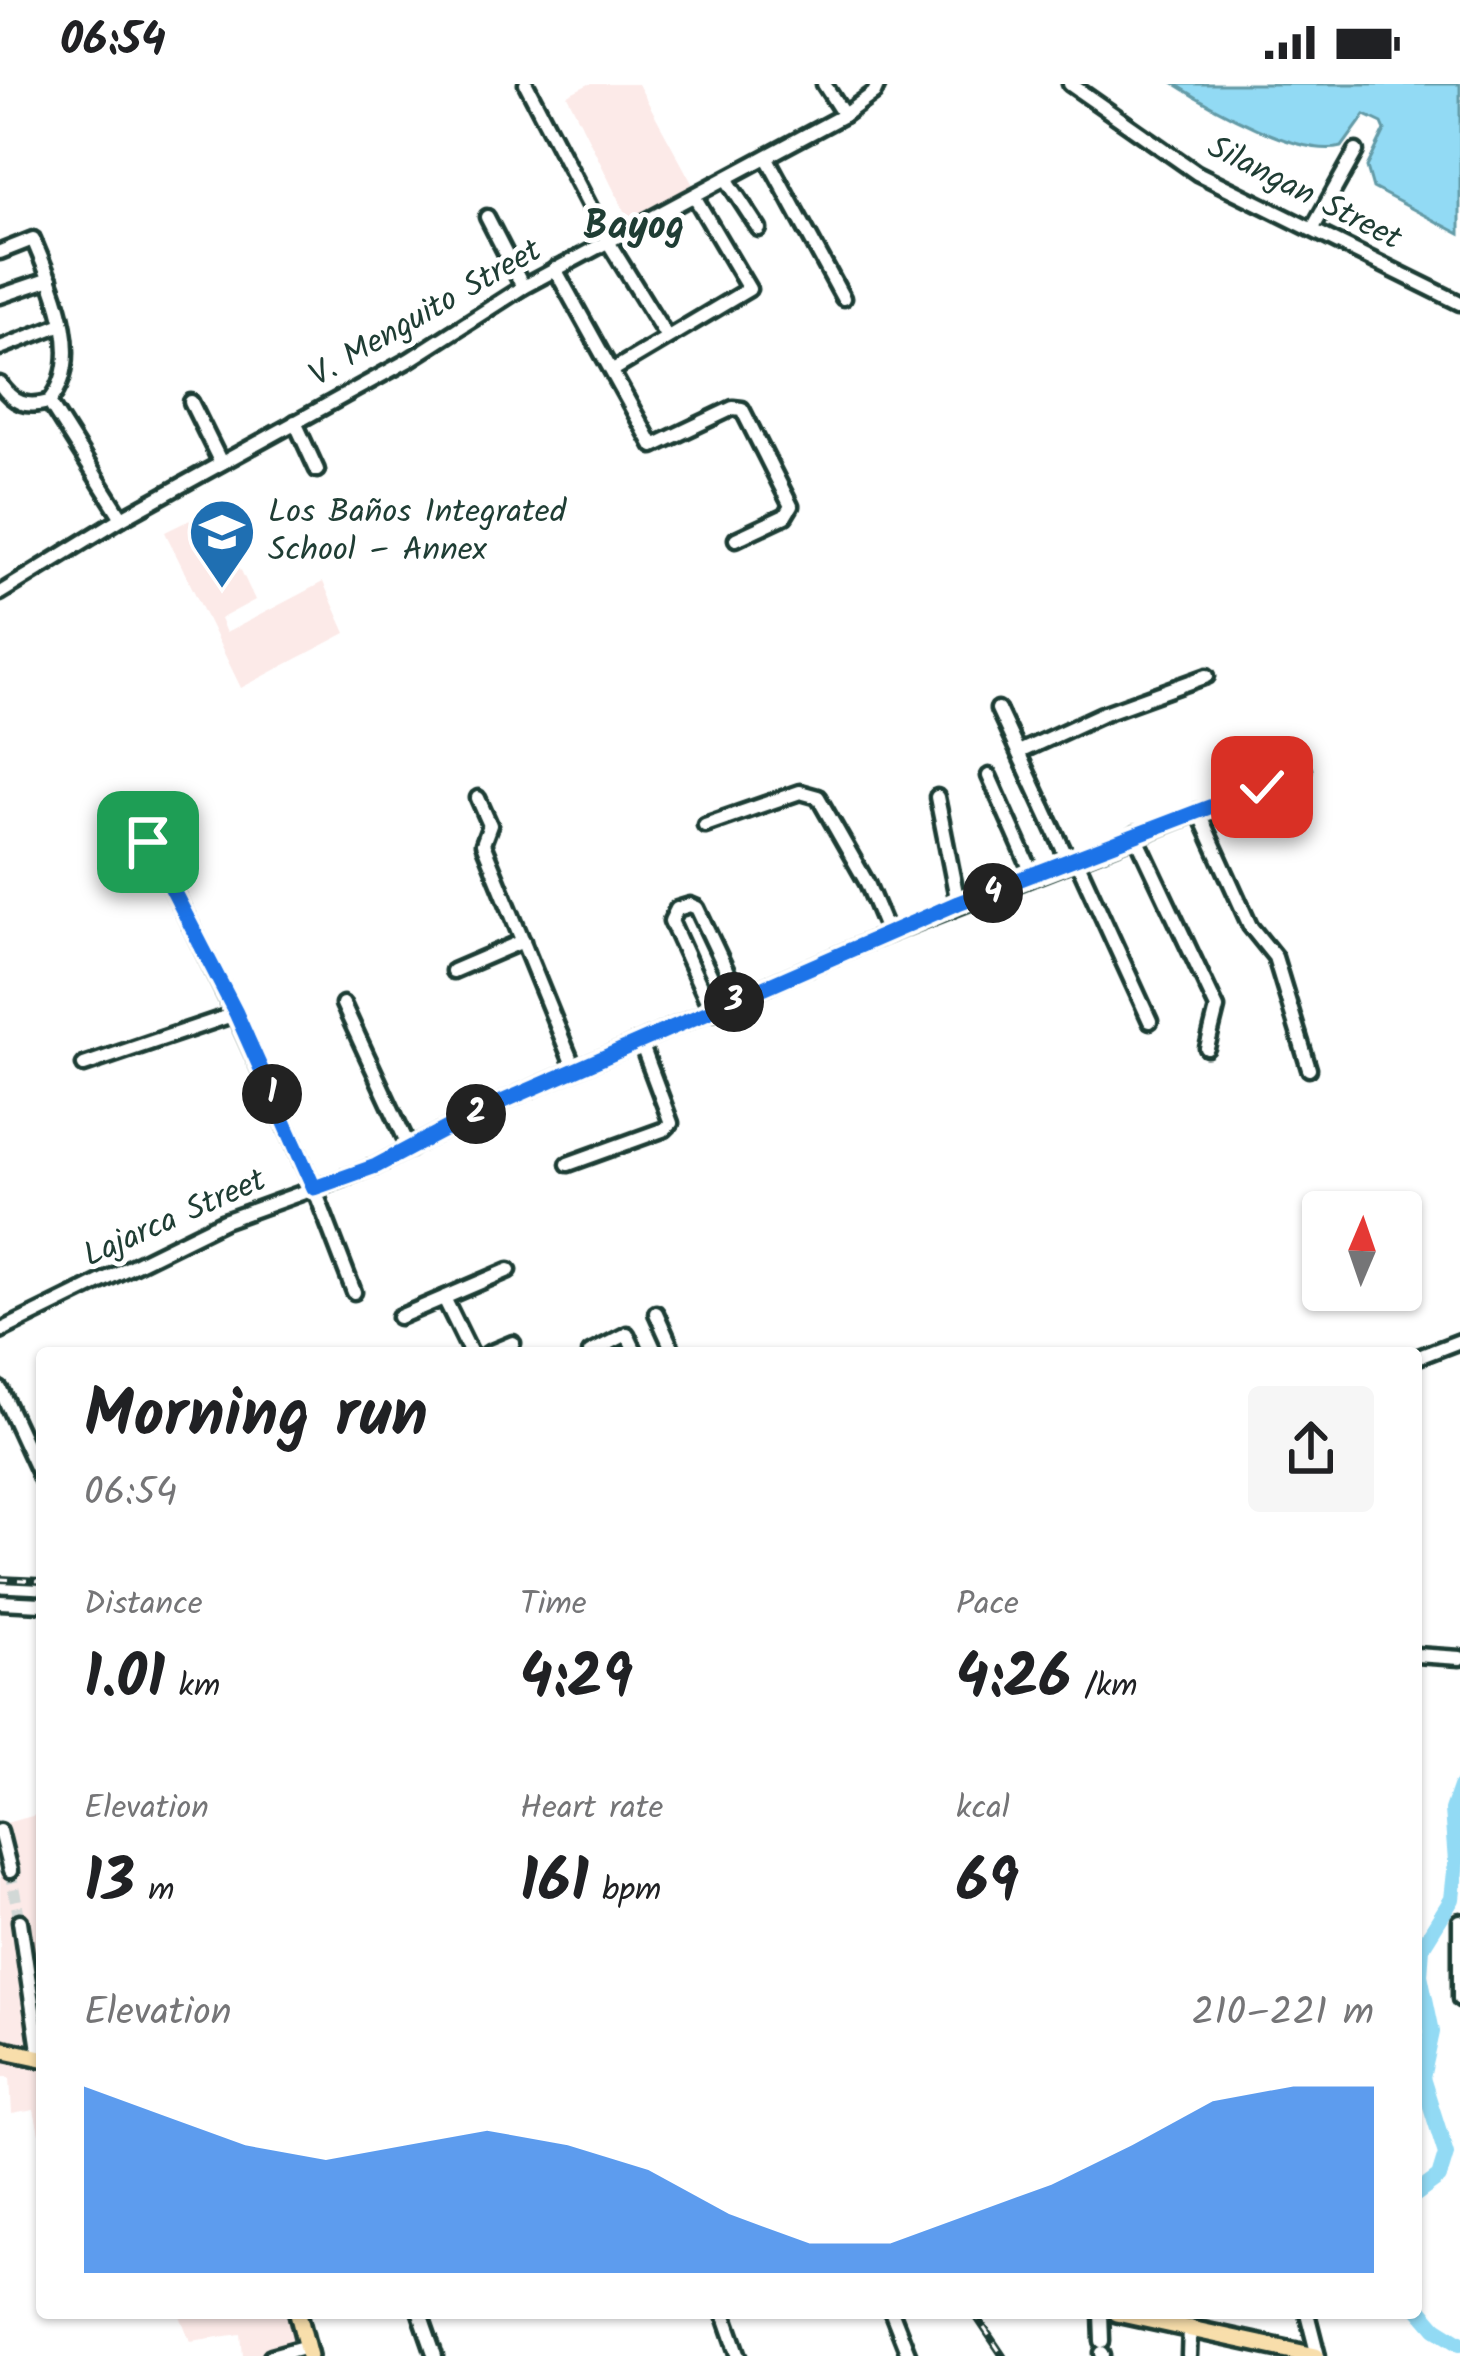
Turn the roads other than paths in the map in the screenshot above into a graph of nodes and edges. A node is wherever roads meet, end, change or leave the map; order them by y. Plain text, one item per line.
1 (526, 84) edge
2 (824, 84) edge
3 (878, 84) edge
4 (1070, 84) edge
5 (844, 115) junction
6 (1356, 151) dead end
7 (767, 158) junction
8 (728, 180) junction
9 (694, 196) junction
10 (488, 217) dead end
11 (1313, 228) junction
12 (759, 229) dead end
13 (608, 240) junction
14 (0, 252) edge
15 (555, 269) junction
16 (50, 280) junction
17 (523, 287) junction
18 (0, 296) edge
19 (843, 298) dead end
20 (1460, 303) edge
21 (62, 324) junction
22 (667, 337) junction
23 (0, 348) edge
24 (613, 370) junction
25 (0, 384) edge
26 (50, 402) junction
27 (190, 402) dead end
28 (295, 422) junction
29 (221, 463) junction
30 (317, 470) dead end
31 (122, 518) junction
32 (736, 539) dead end
33 (0, 593) edge
34 (1207, 676) dead end
35 (998, 710) dead end
36 (1019, 752) junction
37 (1303, 771) dead end
38 (989, 776) dead end
39 (937, 797) dead end
40 (478, 798) dead end
41 (1198, 811) junction
42 (705, 825) dead end
43 (1135, 834) junction
44 (148, 842) dead end
45 (1072, 861) junction
46 (1033, 875) junction
47 (958, 903) junction
48 (887, 933) junction
49 (524, 941) junction
50 (452, 971) dead end
51 (740, 999) junction
52 (343, 1004) dead end
53 (712, 1012) junction
54 (236, 1013) junction
55 (1150, 1022) dead end
56 (641, 1043) junction
57 (1207, 1048) dead end
58 (84, 1065) dead end
59 (1309, 1069) dead end
60 (575, 1070) junction
61 (410, 1149) junction
62 (568, 1164) dead end
63 (314, 1188) junction
64 (509, 1270) dead end
65 (354, 1292) dead end
66 (444, 1298) junction
67 (656, 1313) dead end
68 (399, 1317) dead end
69 (0, 1330) edge
70 (1460, 1341) edge
71 (513, 1343) dead end
72 (467, 1347) edge
73 (503, 1347) edge
74 (602, 1347) edge
75 (633, 1347) edge
76 (671, 1347) edge
77 (1422, 1356) edge
78 (0, 1389) edge
79 (16, 1423) junction
80 (0, 1429) edge
81 (36, 1467) edge
82 (0, 1602) edge
83 (36, 1604) edge
84 (1422, 1655) edge
85 (1460, 1658) edge
86 (0, 1832) edge
87 (10, 1871) dead end
88 (20, 1921) tunnel mouth
89 (1460, 1923) edge
90 (1459, 1967) edge
91 (1460, 2000) edge
92 (36, 2025) edge
93 (0, 2049) edge
94 (36, 2057) edge
95 (300, 2319) edge
96 (422, 2319) edge
97 (726, 2319) edge
98 (894, 2319) edge
99 (1101, 2319) edge
100 (1148, 2319) edge
101 (1308, 2319) edge
102 (1190, 2327) junction
103 (1263, 2349) edge
104 (1102, 2350) edge
105 (308, 2351) edge
106 (271, 2356) edge
107 (435, 2356) edge
108 (739, 2356) edge
109 (909, 2356) edge
110 (1189, 2356) edge
111 (1317, 2356) edge

1 - 13 street
2 - 5 street
3 - 5 street, V. Menguito Street
4 - 11 street, Silangan Street
5 - 7 street, V. Menguito Street
6 - 11 street
7 - 8 street, V. Menguito Street
7 - 19 street
8 - 9 street, V. Menguito Street
8 - 12 street
9 - 13 street, V. Menguito Street
9 - 22 street
10 - 17 street
11 - 20 street, Silangan Street
13 - 15 street, V. Menguito Street
13 - 22 street
14 - 16 street
15 - 17 street, V. Menguito Street
15 - 24 street
16 - 18 street
16 - 21 street
17 - 28 street, V. Menguito Street
21 - 23 street
21 - 26 street
22 - 24 street
24 - 32 street
25 - 26 street
26 - 31 street
27 - 29 street
28 - 29 street, V. Menguito Street
28 - 30 street
29 - 31 street, V. Menguito Street
31 - 33 street, V. Menguito Street
34 - 36 street
35 - 36 street
36 - 45 street
37 - 41 street, Lajarca Street
38 - 46 street
39 - 47 street
40 - 49 street
41 - 43 street, Lajarca Street
41 - 59 street
42 - 48 street
43 - 45 street, Lajarca Street
43 - 57 street
44 - 54 street
45 - 46 street, Lajarca Street
45 - 55 street
46 - 47 street, Lajarca Street
47 - 48 street, Lajarca Street
48 - 51 street, Lajarca Street
49 - 50 street
49 - 60 street
51 - 53 street, Lajarca Street
51 - 53 street
52 - 61 street
53 - 56 street, Lajarca Street
54 - 58 street
54 - 63 street
56 - 60 street, Lajarca Street
56 - 62 street
60 - 61 street, Lajarca Street
61 - 63 street, Lajarca Street
63 - 65 street
63 - 69 street, Lajarca Street
64 - 66 street
66 - 68 street
66 - 72 street
67 - 76 street
70 - 77 street
71 - 73 street
74 - 75 street
78 - 79 street
79 - 80 street
79 - 81 street
82 - 83 street
84 - 85 street
86 - 87 street
88 - 92 street
89 - 90 street
90 - 91 street
93 - 94 main road
95 - 105 main road
96 - 107 street
97 - 108 street
98 - 109 street
99 - 104 street
100 - 102 main road
101 - 111 street
102 - 103 main road
102 - 110 street
103 - 111 main road
105 - 106 street

